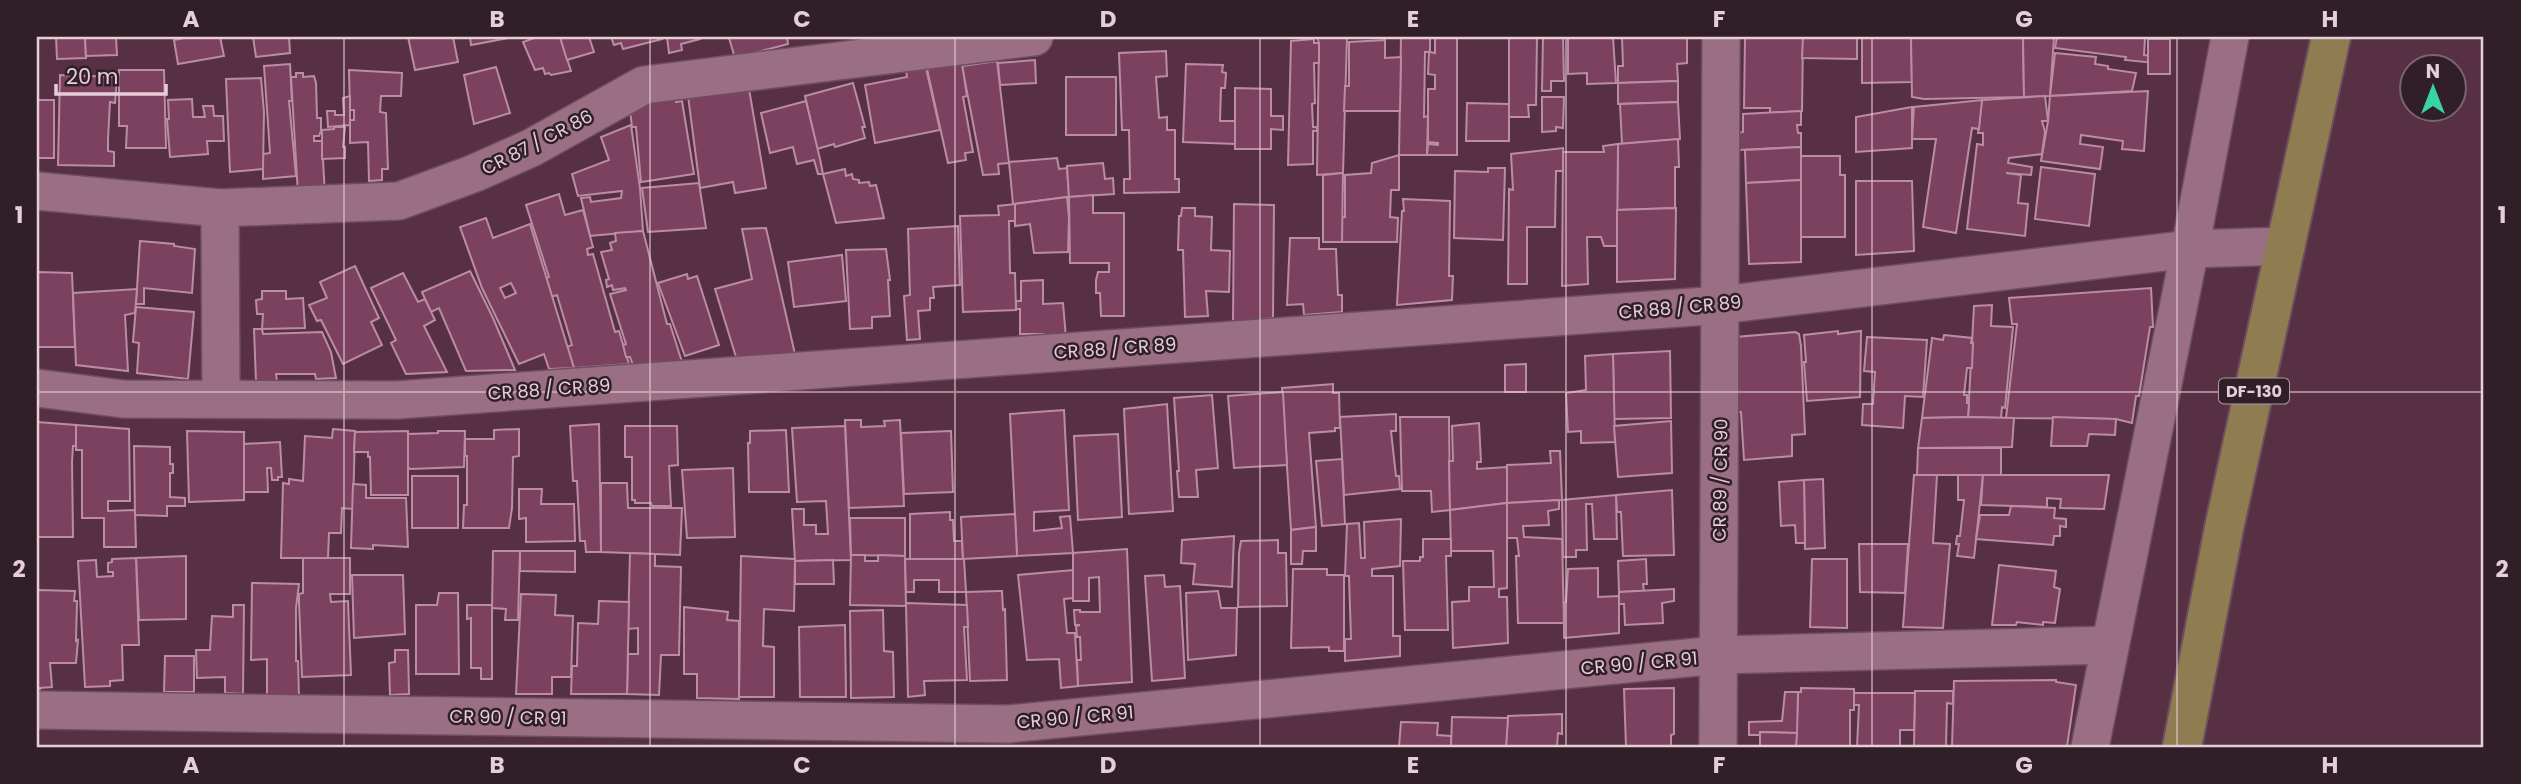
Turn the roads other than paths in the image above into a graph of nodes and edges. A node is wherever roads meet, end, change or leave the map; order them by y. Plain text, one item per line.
1 (1034, 37) edge
2 (1720, 37) edge
3 (2230, 37) edge
4 (2331, 37) edge
5 (37, 191) edge
6 (220, 208) junction
7 (2286, 246) junction
8 (2190, 249) junction
9 (1721, 305) junction
10 (37, 388) edge
11 (221, 400) junction
12 (2110, 645) junction
13 (1718, 655) junction
14 (37, 710) edge
15 (1718, 747) edge
16 (2090, 747) edge
17 (2182, 747) edge

1 - 6 street, CR 87 / CR 86
2 - 9 street, CR 89 / CR 90
3 - 8 street
4 - 7 main road, DF-130
5 - 6 street, CR 87 / CR 86
6 - 11 street
7 - 8 street, CR 88 / CR 89
7 - 17 main road, DF-130
8 - 9 street, CR 88 / CR 89
8 - 12 street
9 - 11 street, CR 88 / CR 89
9 - 13 street, CR 89 / CR 90
10 - 11 street, CR 88 / CR 89
12 - 13 street, CR 90 / CR 91
12 - 16 street
13 - 14 street, CR 90 / CR 91
13 - 15 street, CR 89 / CR 90

